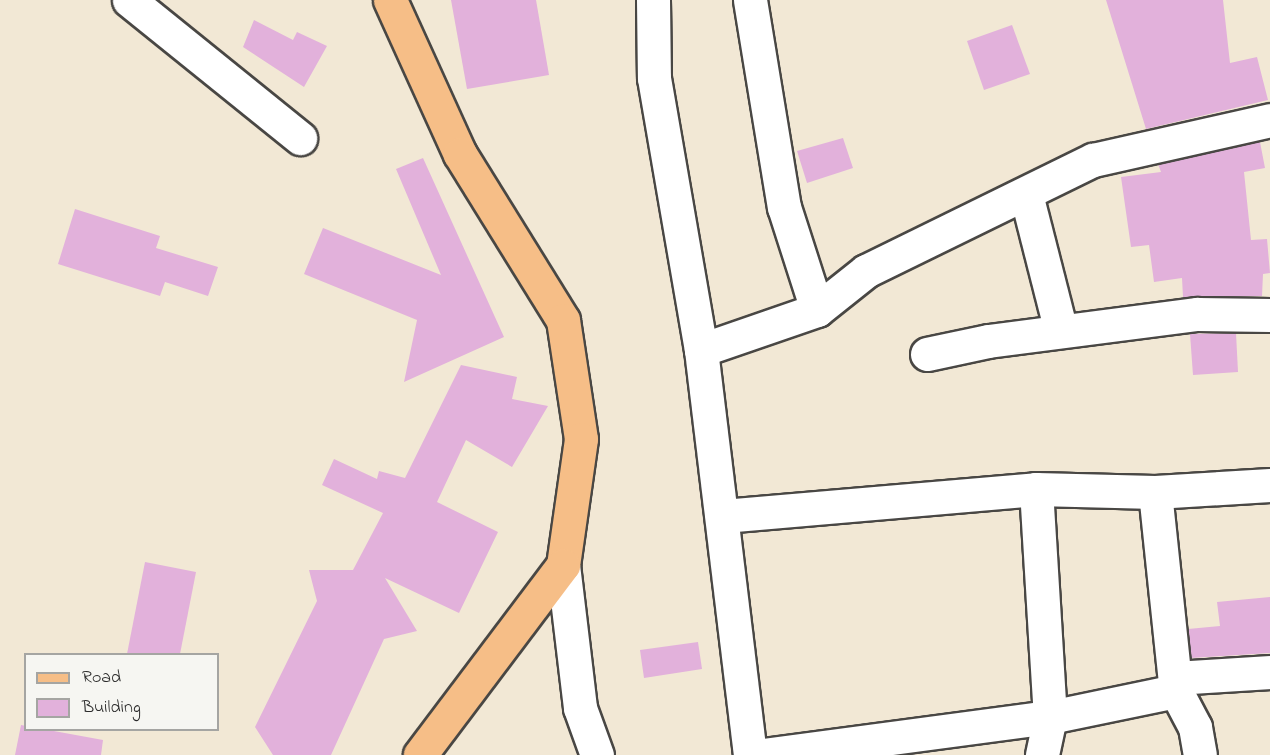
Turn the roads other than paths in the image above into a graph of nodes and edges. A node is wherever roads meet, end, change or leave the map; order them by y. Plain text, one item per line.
1 (129, 0) edge
2 (390, 0) edge
3 (652, 0) edge
4 (750, 0) edge
5 (1270, 120) edge
6 (300, 138) dead end
7 (1026, 194) junction
8 (817, 310) junction
9 (1270, 315) edge
10 (1061, 332) junction
11 (701, 350) junction
12 (927, 354) dead end
13 (1270, 485) edge
14 (1036, 489) junction
15 (1155, 492) junction
16 (723, 516) junction
17 (563, 565) junction
18 (1270, 672) edge
19 (1176, 685) junction
20 (1050, 717) junction
21 (420, 755) edge
22 (597, 755) edge
23 (750, 755) edge
24 (764, 755) edge
25 (1042, 755) edge
26 (1200, 755) edge

1 - 6 street
2 - 17 main road
3 - 11 street
4 - 8 street
5 - 7 street
7 - 8 street
7 - 10 street
8 - 11 street
9 - 10 street
10 - 12 street
11 - 16 street
13 - 15 street
14 - 15 street
14 - 16 street
14 - 20 street
15 - 19 street
16 - 23 street
17 - 21 main road
17 - 22 street
18 - 19 street
19 - 20 street
19 - 26 street
20 - 24 street
20 - 25 street

